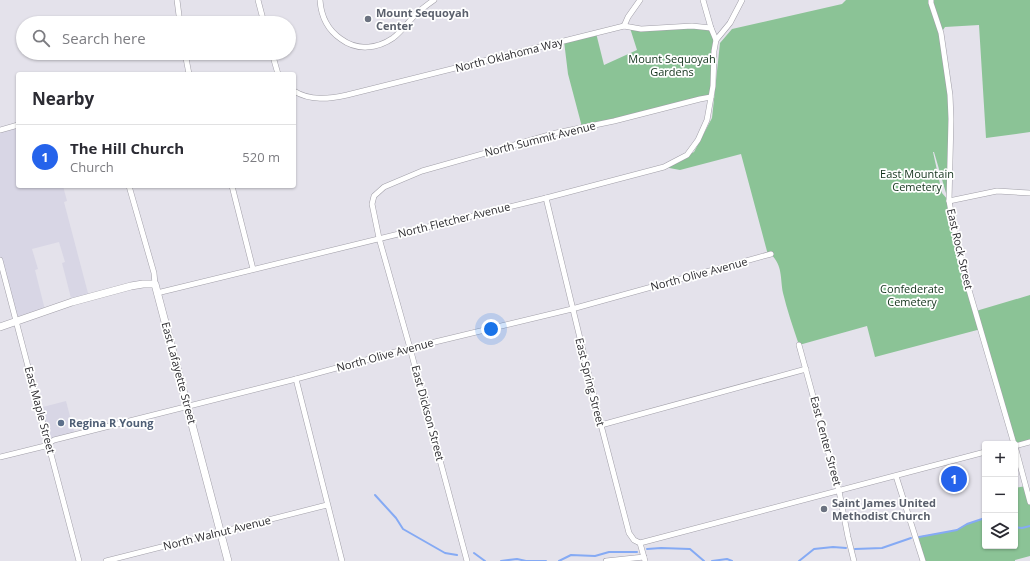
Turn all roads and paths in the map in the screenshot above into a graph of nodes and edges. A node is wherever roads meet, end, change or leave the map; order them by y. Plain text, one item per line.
1 (177, 0) edge
2 (258, 0) edge
3 (320, 0) edge
4 (434, 0) edge
5 (640, 0) edge
6 (703, 0) edge
7 (742, 0) edge
8 (931, 2) edge
9 (179, 16) edge
10 (262, 16) edge
11 (624, 26) junction
12 (710, 28) junction
13 (716, 40) junction
14 (186, 60) edge
15 (274, 60) edge
16 (189, 72) edge
17 (277, 72) edge
18 (296, 93) edge
19 (711, 97) junction
20 (16, 126) edge
21 (0, 130) edge
22 (130, 188) edge
23 (233, 188) edge
24 (1030, 193) edge
25 (374, 196) joint
26 (546, 198) junction
27 (949, 201) junction
28 (379, 238) junction
29 (771, 254) dead end
30 (0, 260) edge
31 (253, 269) junction
32 (155, 284) junction
33 (158, 293) junction
34 (572, 309) junction
35 (16, 321) junction
36 (0, 327) edge
37 (798, 345) dead end
38 (410, 348) junction
39 (806, 369) junction
40 (296, 379) junction
41 (188, 406) junction
42 (601, 425) junction
43 (1014, 441) edge
44 (1030, 442) edge
45 (48, 444) junction
46 (1018, 444) edge
47 (982, 453) edge
48 (1018, 456) edge
49 (0, 457) edge
50 (896, 476) junction
51 (839, 491) junction
52 (1030, 502) edge
53 (327, 505) junction
54 (220, 532) junction
55 (640, 543) junction
56 (645, 559) edge
57 (79, 561) edge
58 (106, 561) edge
59 (228, 561) edge
60 (342, 561) edge
61 (467, 561) edge
62 (606, 561) edge
63 (854, 561) edge
64 (923, 561) edge

1 - 9 street
2 - 10 street
3 - 4 street
5 - 11 street
6 - 12 street
7 - 13 street
8 - 27 street, East Rock Street
11 - 12 street, North Oklahoma Way
11 - 18 street, North Oklahoma Way
12 - 13 street
13 - 19 street, North Fletcher Avenue
14 - 16 street
15 - 17 street
19 - 25 street, North Summit Avenue
19 - 26 street, North Fletcher Avenue
20 - 21 street
22 - 32 street, East Lafayette Street
23 - 31 street
24 - 27 street
25 - 28 street, East Dickson Street
26 - 28 street, North Fletcher Avenue
26 - 34 street, East Spring Street
27 - 43 street, East Rock Street
28 - 31 street, North Fletcher Avenue
28 - 38 street, East Dickson Street
29 - 34 street, North Olive Avenue
30 - 35 street, East Maple Street
31 - 33 street, North Fletcher Avenue
32 - 33 main road, East Lafayette Street
32 - 35 main road
33 - 41 main road, East Lafayette Street
34 - 38 street, North Olive Avenue
34 - 42 street, East Spring Street
35 - 36 main road
35 - 45 street, East Maple Street
37 - 39 street, East Center Street
38 - 40 street, North Olive Avenue
38 - 61 street, East Dickson Street
39 - 42 street
39 - 51 street, East Center Street
40 - 41 street, North Olive Avenue
40 - 53 street
41 - 45 street, North Olive Avenue
41 - 54 main road, East Lafayette Street
42 - 55 street, East Spring Street
44 - 46 street
45 - 49 street, North Olive Avenue
45 - 57 street, East Maple Street
47 - 50 street
48 - 52 street, East Rock Street
50 - 51 street
50 - 64 street
51 - 55 street
51 - 63 street, East Center Street
53 - 54 street, North Walnut Avenue
53 - 60 street
54 - 58 street, North Walnut Avenue
54 - 59 main road, East Lafayette Street
55 - 56 street, East Spring Street
56 - 62 street

